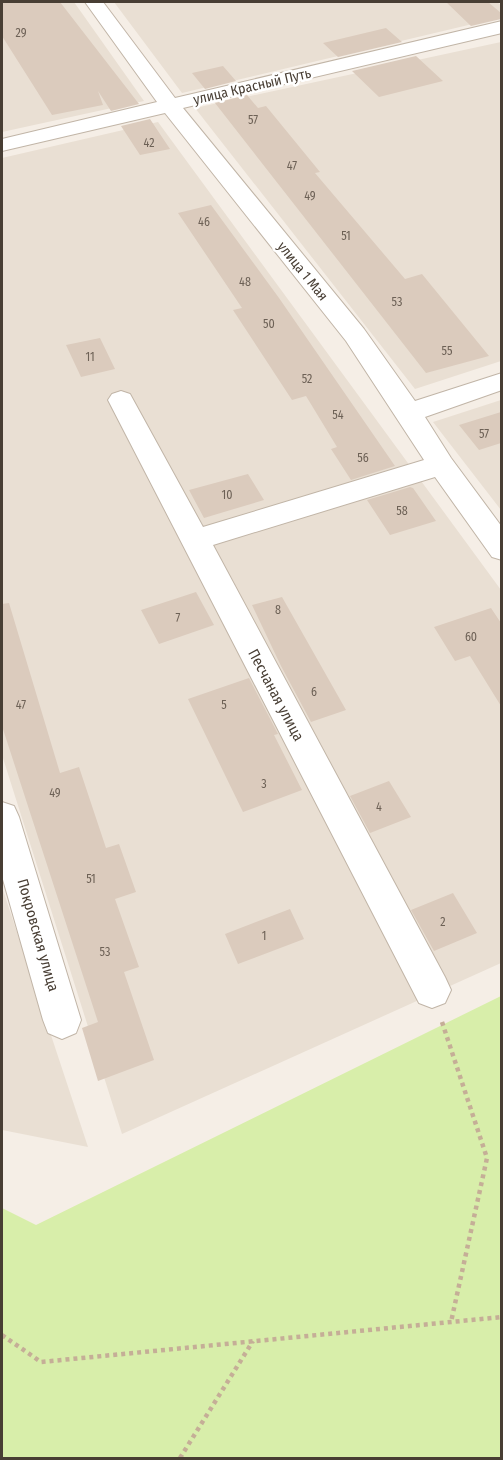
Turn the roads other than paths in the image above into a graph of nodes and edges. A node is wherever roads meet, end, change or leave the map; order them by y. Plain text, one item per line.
1 (94, 2) edge
2 (501, 27) edge
3 (170, 106) junction
4 (2, 145) edge
5 (501, 381) edge
6 (121, 400) dead end
7 (409, 413) junction
8 (441, 465) junction
9 (195, 540) junction
10 (501, 549) edge
11 (2, 817) edge
12 (432, 990) road end
13 (62, 1020) dead end

1 - 3 street, улица 1 Мая
2 - 3 street, улица Красный Путь
3 - 4 street, улица Красный Путь
3 - 7 street, улица 1 Мая
5 - 7 street
6 - 9 street, Песчаная улица
7 - 8 street, улица 1 Мая
8 - 9 street
8 - 10 street, улица 1 Мая
9 - 12 street, Песчаная улица
11 - 13 street, Покровская улица

